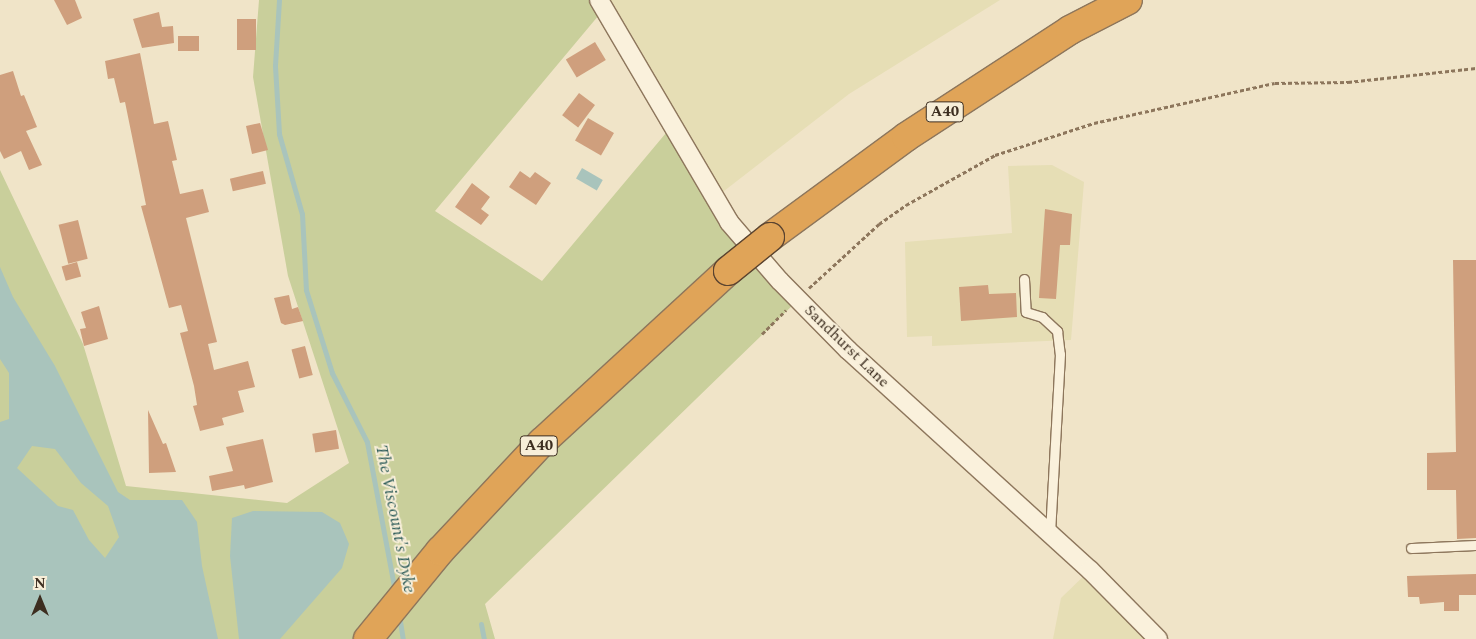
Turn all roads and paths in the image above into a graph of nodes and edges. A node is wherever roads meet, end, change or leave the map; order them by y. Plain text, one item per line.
1 (599, 0) edge
2 (1128, 0) edge
3 (1476, 68) edge
4 (1024, 279) dead end
5 (799, 299) junction
6 (778, 317) dead end
7 (762, 334) dead end
8 (1050, 533) junction
9 (1476, 545) edge
10 (1411, 548) dead end
11 (368, 639) edge
12 (1158, 639) edge

1 - 5 street, Sandhurst Lane
2 - 11 highway, A40, bridge
3 - 5 path
4 - 8 lane
5 - 8 street, Sandhurst Lane
6 - 7 path
8 - 12 street, Sandhurst Lane
9 - 10 lane

